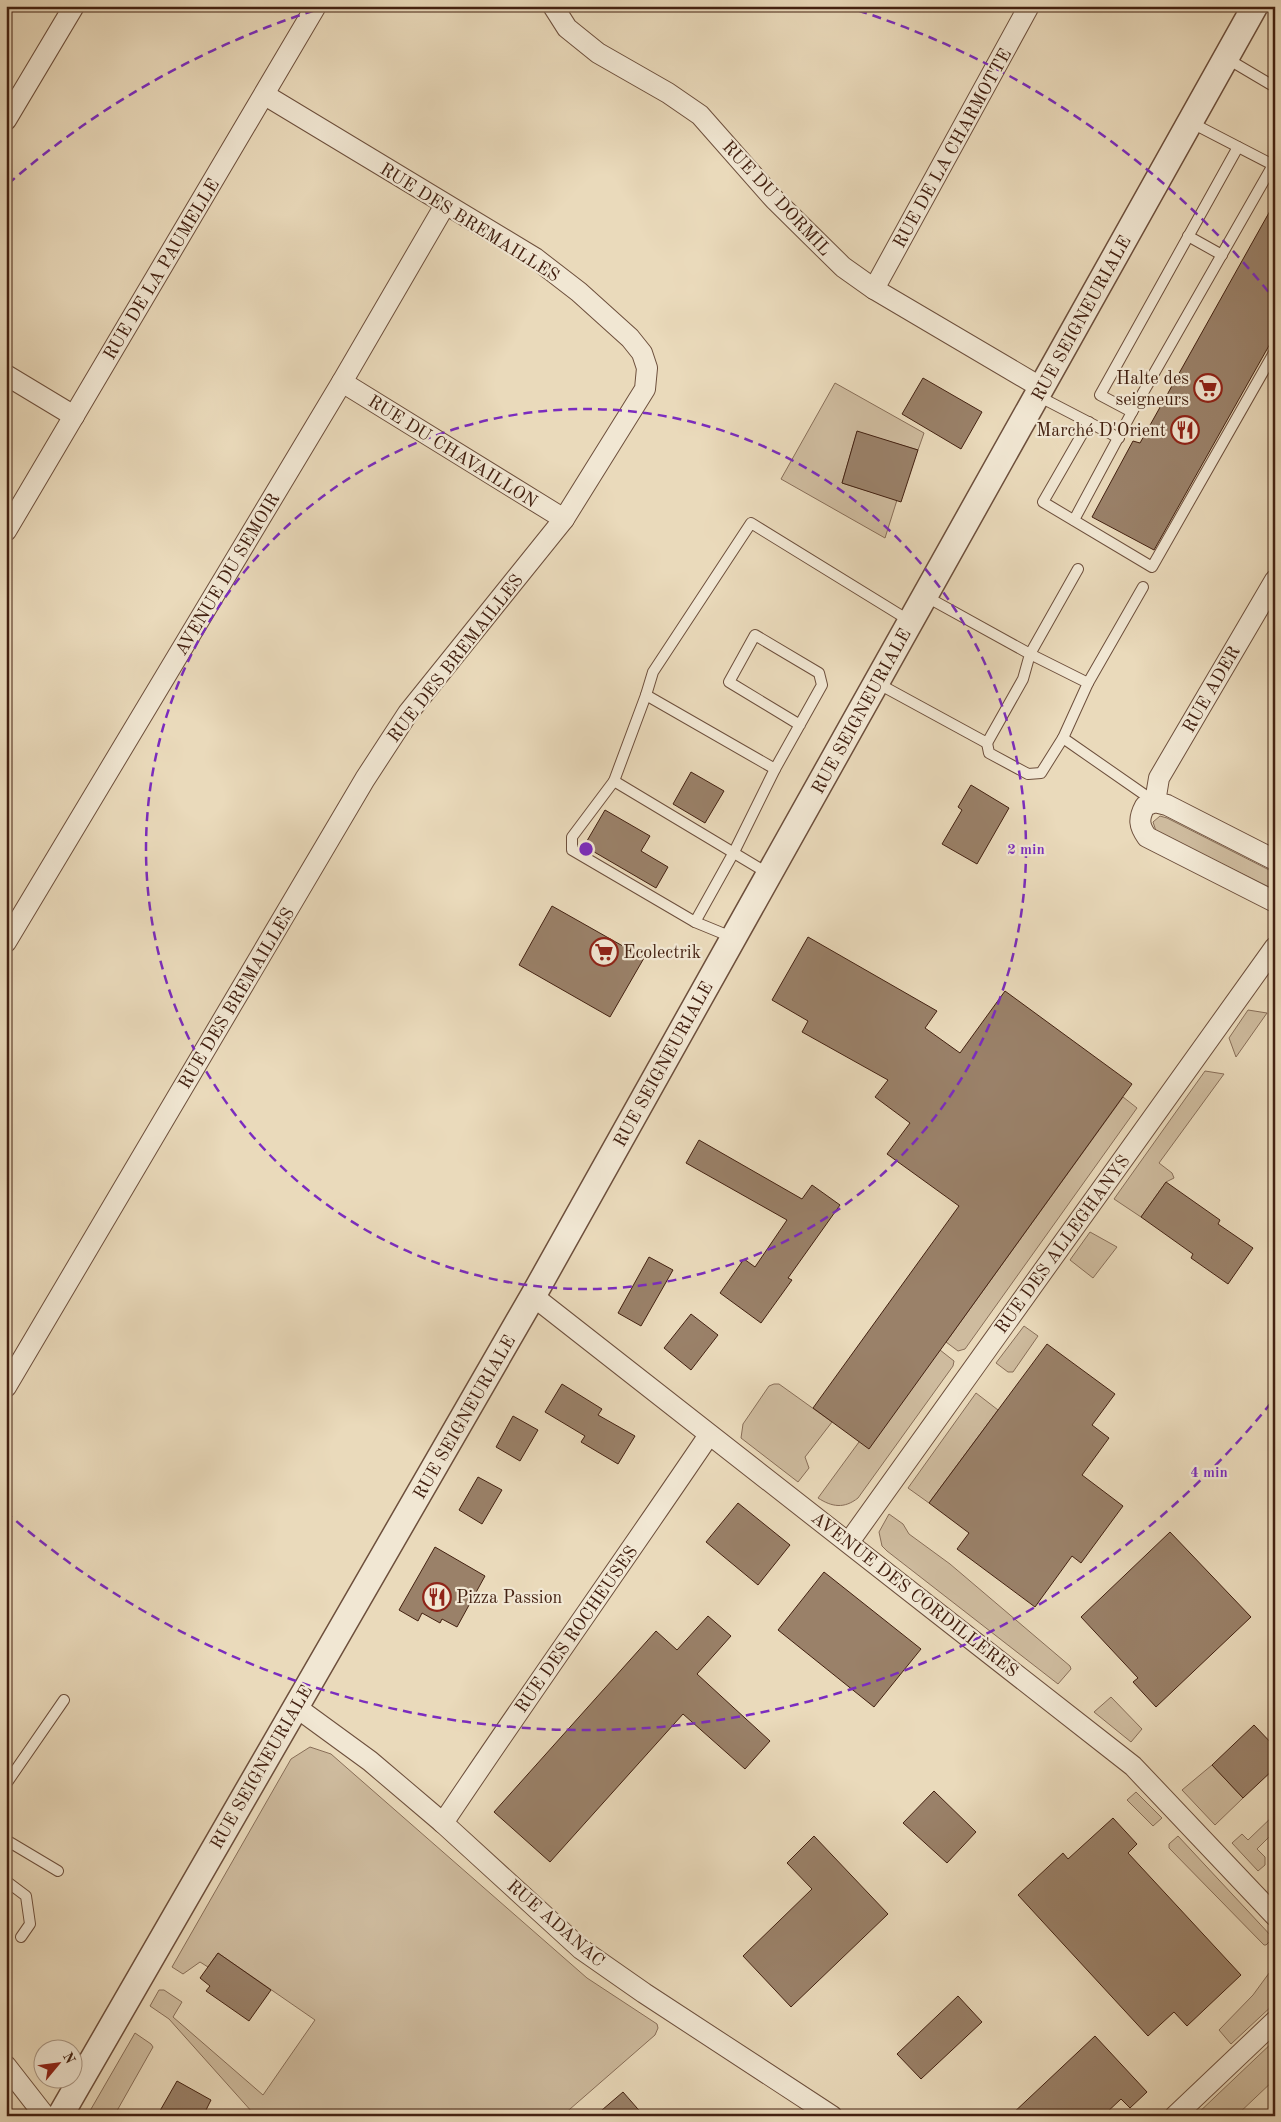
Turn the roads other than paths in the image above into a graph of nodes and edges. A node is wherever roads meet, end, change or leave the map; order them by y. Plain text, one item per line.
1 (74, 6) edge
2 (316, 6) edge
3 (554, 6) edge
4 (1029, 6) edge
5 (1255, 6) edge
6 (1226, 58) junction
7 (1275, 87) edge
8 (264, 95) junction
9 (6, 120) edge
10 (1190, 122) junction
11 (1238, 147) junction
12 (1274, 166) edge
13 (445, 205) junction
14 (1188, 236) junction
15 (1222, 255) junction
16 (874, 289) junction
17 (1275, 351) edge
18 (6, 375) edge
19 (342, 382) junction
20 (1040, 392) junction
21 (1132, 412) junction
22 (74, 416) junction
23 (1089, 422) junction
24 (1119, 438) junction
25 (564, 519) junction
26 (1074, 520) junction
27 (6, 531) edge
28 (1078, 569) dead end
29 (1275, 580) edge
30 (1143, 587) dead end
31 (925, 596) junction
32 (911, 621) junction
33 (1030, 654) junction
34 (876, 683) junction
35 (1088, 683) junction
36 (646, 695) junction
37 (800, 725) junction
38 (1063, 738) junction
39 (987, 743) junction
40 (775, 769) junction
41 (614, 781) junction
42 (1155, 802) junction
43 (734, 852) junction
44 (1275, 860) edge
45 (770, 874) junction
46 (1275, 902) edge
47 (695, 922) junction
48 (734, 938) junction
49 (6, 942) edge
50 (1275, 947) edge
51 (533, 1296) junction
52 (6, 1387) edge
53 (710, 1435) junction
54 (849, 1542) junction
55 (64, 1700) dead end
56 (296, 1707) junction
57 (6, 1784) edge
58 (443, 1823) junction
59 (6, 1840) edge
60 (58, 1871) dead end
61 (6, 1881) edge
62 (1275, 1916) edge
63 (20, 1937) dead end
64 (1275, 2021) edge
65 (6, 2066) edge
66 (45, 2116) edge
67 (60, 2116) edge
68 (832, 2116) edge
69 (1175, 2116) edge

1 - 9 street
2 - 8 street, RUE DE LA PAUMELLE
3 - 16 street, RUE DU DORMIL
4 - 16 street, RUE DE LA CHARMOTTE
5 - 6 street, RUE SEIGNEURIALE
6 - 7 lane
6 - 10 street, RUE SEIGNEURIALE
8 - 13 street, RUE DES BREMAILLES
8 - 22 street, RUE DE LA PAUMELLE
10 - 11 lane
10 - 20 street, RUE SEIGNEURIALE
11 - 12 lane
11 - 14 lane
12 - 15 lane
13 - 19 street, AVENUE DU SEMOIR
13 - 25 street, RUE DES BREMAILLES
14 - 15 lane
14 - 21 lane
15 - 21 lane
16 - 20 street, RUE DU DORMIL
17 - 26 lane
18 - 22 street
19 - 25 street, RUE DU CHAVAILLON
19 - 49 street, AVENUE DU SEMOIR
20 - 23 lane
20 - 31 street, RUE SEIGNEURIALE
21 - 24 lane
22 - 27 street, RUE DE LA PAUMELLE
23 - 24 lane
23 - 26 lane
24 - 26 lane
25 - 52 street, RUE DES BREMAILLES
28 - 33 lane
29 - 42 street, RUE ADER
30 - 35 lane
31 - 32 street, RUE SEIGNEURIALE
31 - 33 lane
32 - 34 street, RUE SEIGNEURIALE
32 - 36 lane
33 - 35 lane
33 - 39 lane
34 - 39 lane
34 - 45 street, RUE SEIGNEURIALE
35 - 38 lane
36 - 40 lane
36 - 41 lane
37 - 37 lane
37 - 40 lane
38 - 39 lane
38 - 42 lane
40 - 43 lane
41 - 43 lane
41 - 47 lane
42 - 44 street
42 - 46 street
43 - 45 lane
43 - 47 lane
45 - 48 street, RUE SEIGNEURIALE
47 - 48 lane
48 - 51 street, RUE SEIGNEURIALE
50 - 54 street, RUE DES ALLEGHANYS
51 - 53 street, AVENUE DES CORDILLÈRES
51 - 56 street, RUE SEIGNEURIALE
53 - 54 street, AVENUE DES CORDILLÈRES
53 - 58 street, RUE DES ROCHEUSES
54 - 62 street, AVENUE DES CORDILLÈRES
55 - 57 lane
56 - 58 street, RUE ADANAC
56 - 67 street, RUE SEIGNEURIALE
58 - 68 street, RUE ADANAC
59 - 60 lane
61 - 63 lane
64 - 69 street
65 - 66 street

